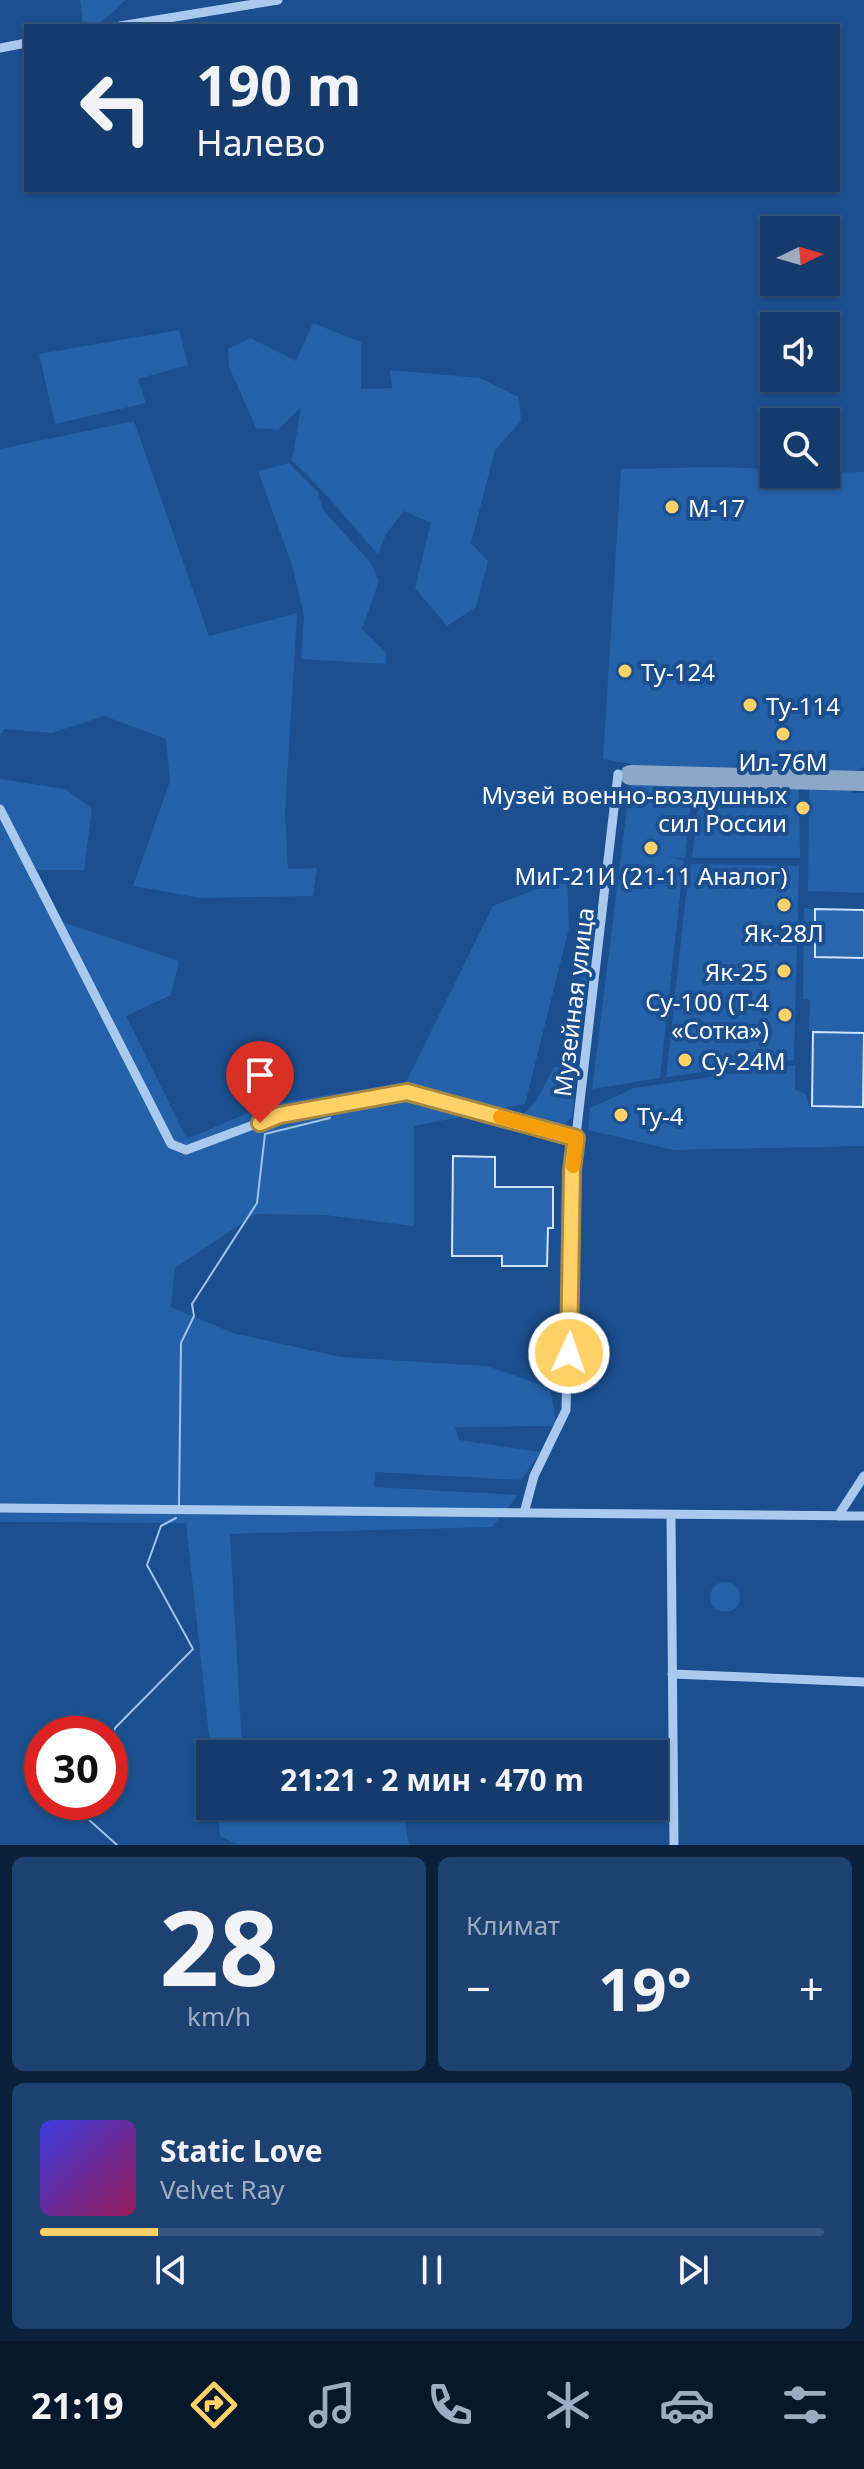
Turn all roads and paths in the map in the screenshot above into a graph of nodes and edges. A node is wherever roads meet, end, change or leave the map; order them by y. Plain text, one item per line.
1 (278, 0) edge
2 (132, 24) edge
3 (24, 43) edge
4 (0, 48) edge
5 (618, 774) dead end
6 (0, 809) edge
7 (576, 1138) junction
8 (864, 1476) edge
9 (0, 1508) edge
10 (524, 1513) junction
11 (838, 1516) junction
12 (864, 1516) edge
13 (671, 1517) junction
14 (672, 1674) junction
15 (864, 1682) edge
16 (674, 1845) edge

1 - 2 street
3 - 4 street
5 - 7 street, Музейная улица
6 - 7 street
7 - 10 street, Музейная улица
8 - 11 street
9 - 10 street
10 - 13 street
11 - 12 street
11 - 13 street
13 - 14 street
14 - 15 street
14 - 16 street

